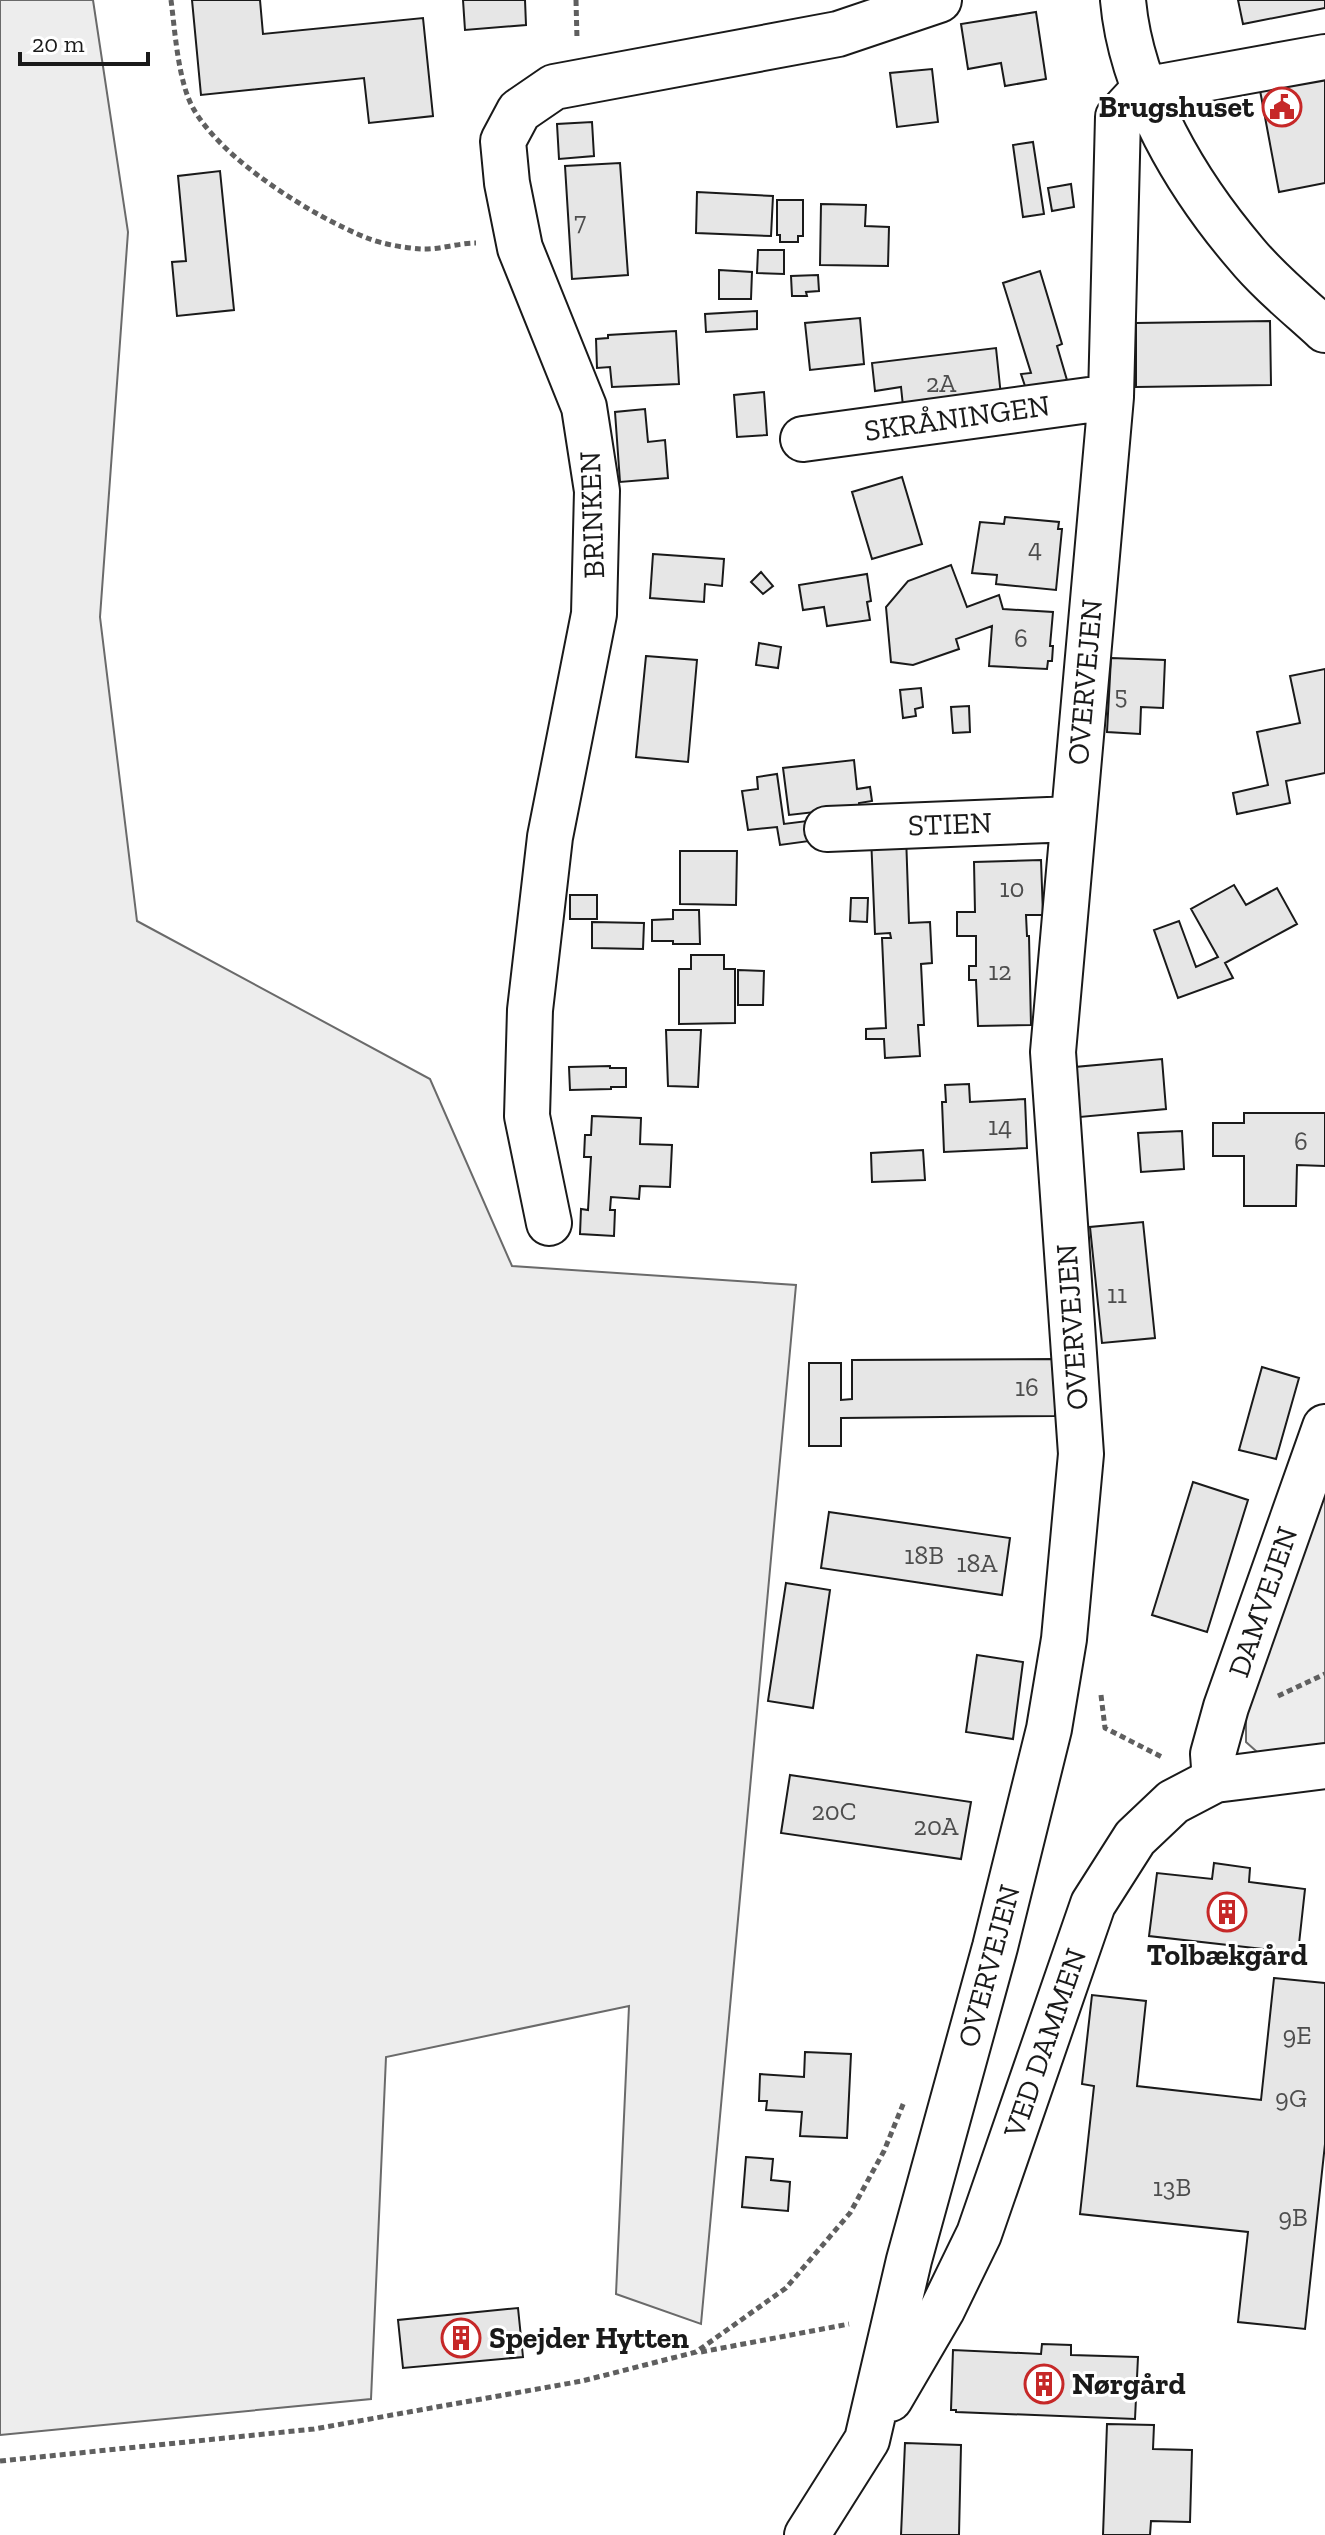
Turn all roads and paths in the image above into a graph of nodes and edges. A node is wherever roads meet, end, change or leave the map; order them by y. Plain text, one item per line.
1 (171, 0) edge
2 (939, 0) edge
3 (1123, 0) edge
4 (1325, 57) edge
5 (1143, 90) junction
6 (520, 248) junction
7 (1325, 330) edge
8 (1111, 397) junction
9 (803, 439) dead end
10 (1073, 819) junction
11 (827, 829) dead end
12 (549, 1223) dead end
13 (1325, 1427) edge
14 (1100, 1687) dead end
15 (1143, 1749) dead end
16 (1325, 1766) edge
17 (1215, 1780) junction
18 (908, 2092) dead end
19 (897, 2315) junction
20 (696, 2352) junction
21 (867, 2440) junction
22 (0, 2461) edge
23 (807, 2535) edge

1 - 6 path
2 - 6 street, BRINKEN
3 - 5 street
4 - 5 street
5 - 7 street
5 - 8 street, OVERVEJEN
6 - 12 street, BRINKEN
8 - 9 street, SKRÅNINGEN
8 - 10 street, OVERVEJEN
10 - 11 street, STIEN
10 - 19 street, OVERVEJEN
13 - 17 street, DAMVEJEN
14 - 15 path
16 - 17 street, VED DAMMEN
17 - 21 street, VED DAMMEN
18 - 20 path
19 - 20 path
19 - 21 street, OVERVEJEN
20 - 22 path
21 - 23 street, OVERVEJEN

